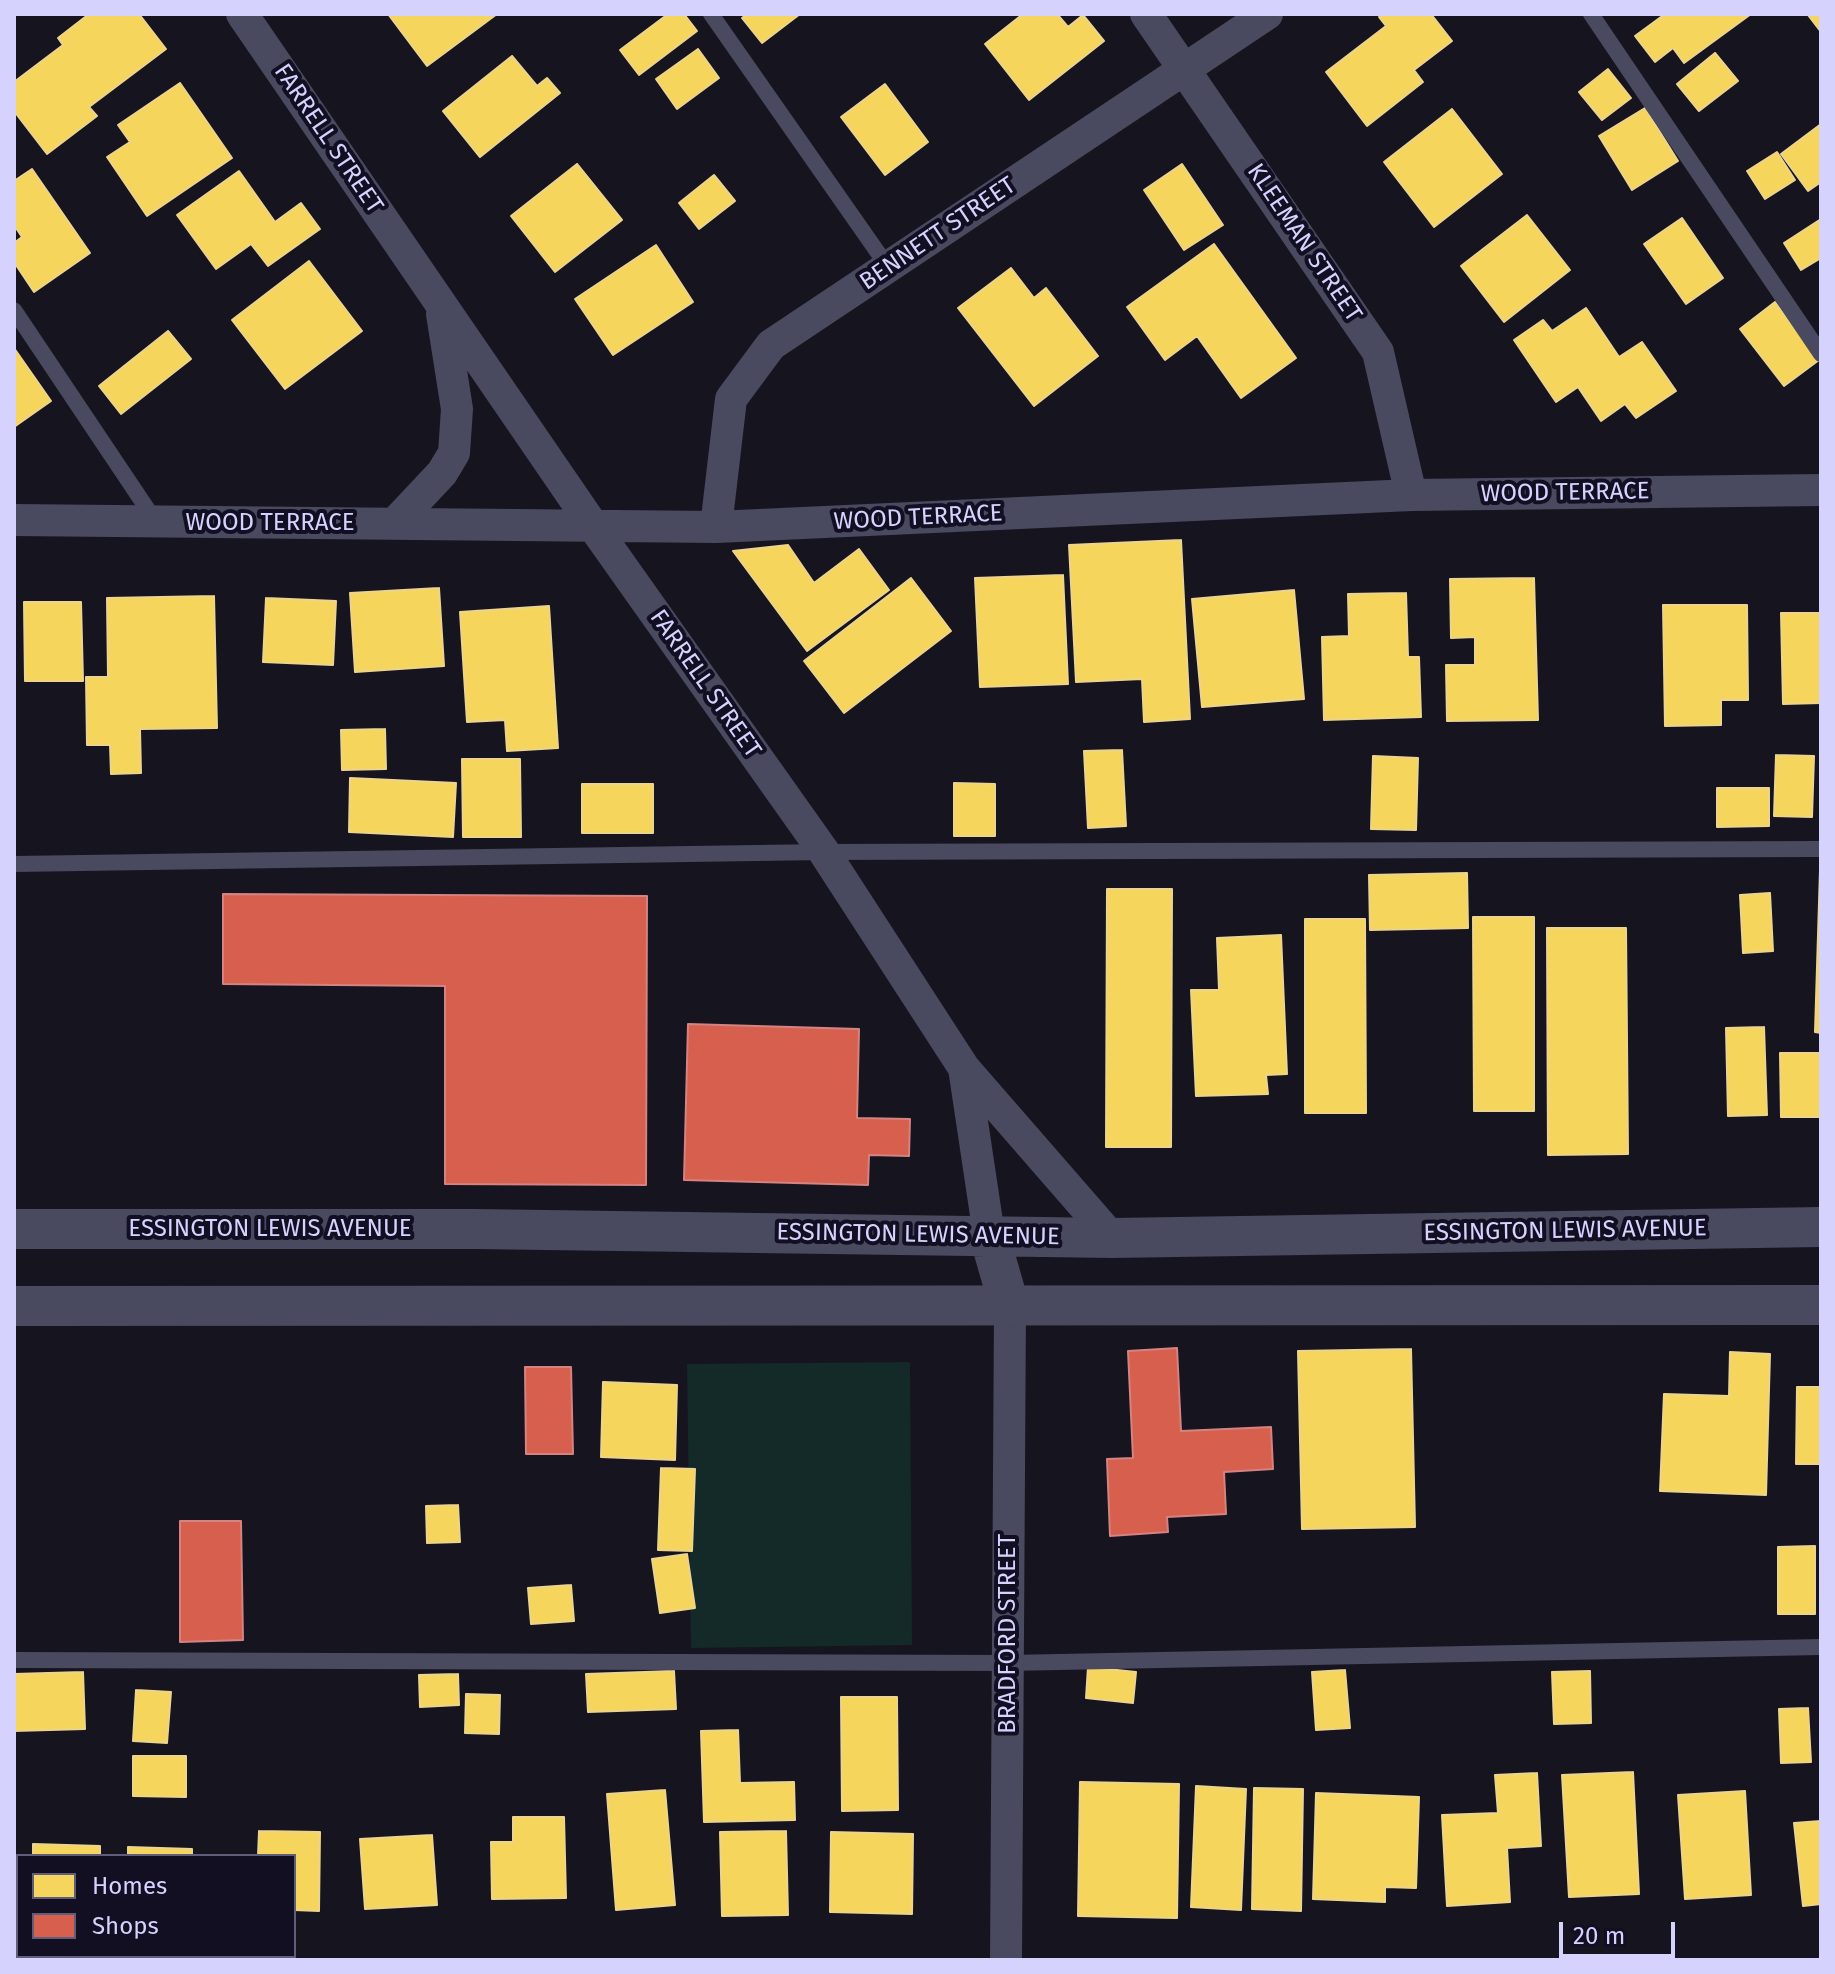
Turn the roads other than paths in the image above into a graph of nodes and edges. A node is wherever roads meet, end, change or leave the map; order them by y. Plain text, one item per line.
1 (242, 14) edge
2 (711, 14) edge
3 (1146, 14) edge
4 (1267, 14) edge
5 (1591, 14) edge
6 (1185, 70) junction
7 (888, 267) junction
8 (440, 303) junction
9 (14, 310) edge
10 (1821, 354) edge
11 (1821, 490) edge
12 (1411, 495) junction
13 (14, 520) edge
14 (156, 522) junction
15 (395, 523) junction
16 (591, 523) junction
17 (716, 527) junction
18 (1821, 849) edge
19 (824, 852) junction
20 (14, 864) edge
21 (964, 1068) junction
22 (1821, 1227) edge
23 (14, 1229) edge
24 (989, 1235) junction
25 (1112, 1238) junction
26 (1821, 1305) edge
27 (14, 1306) edge
28 (1010, 1308) junction
29 (1821, 1647) edge
30 (14, 1660) edge
31 (1008, 1663) junction
32 (1006, 1960) edge

1 - 8 street, FARRELL STREET
2 - 7 lane
3 - 6 street, KLEEMAN STREET
4 - 6 street, BENNETT STREET
5 - 10 lane
6 - 7 street, BENNETT STREET
6 - 12 street, KLEEMAN STREET
7 - 17 street, BENNETT STREET
8 - 15 street, FARRELL STREET
8 - 16 street, FARRELL STREET
9 - 14 lane
11 - 12 street, WOOD TERRACE
12 - 17 street, WOOD TERRACE
13 - 14 street, WOOD TERRACE
14 - 15 street, WOOD TERRACE
15 - 16 street, WOOD TERRACE
16 - 17 street, WOOD TERRACE
16 - 19 street, FARRELL STREET
18 - 19 lane
19 - 20 lane
19 - 21 street, FARRELL STREET
21 - 24 street, FARRELL STREET
21 - 25 street, FARRELL STREET
22 - 25 street, ESSINGTON LEWIS AVENUE
23 - 24 street, ESSINGTON LEWIS AVENUE
24 - 25 street, ESSINGTON LEWIS AVENUE
24 - 28 street
26 - 28 street
27 - 28 street
28 - 31 street, BRADFORD STREET
29 - 31 lane
30 - 31 lane
31 - 32 street, BRADFORD STREET

